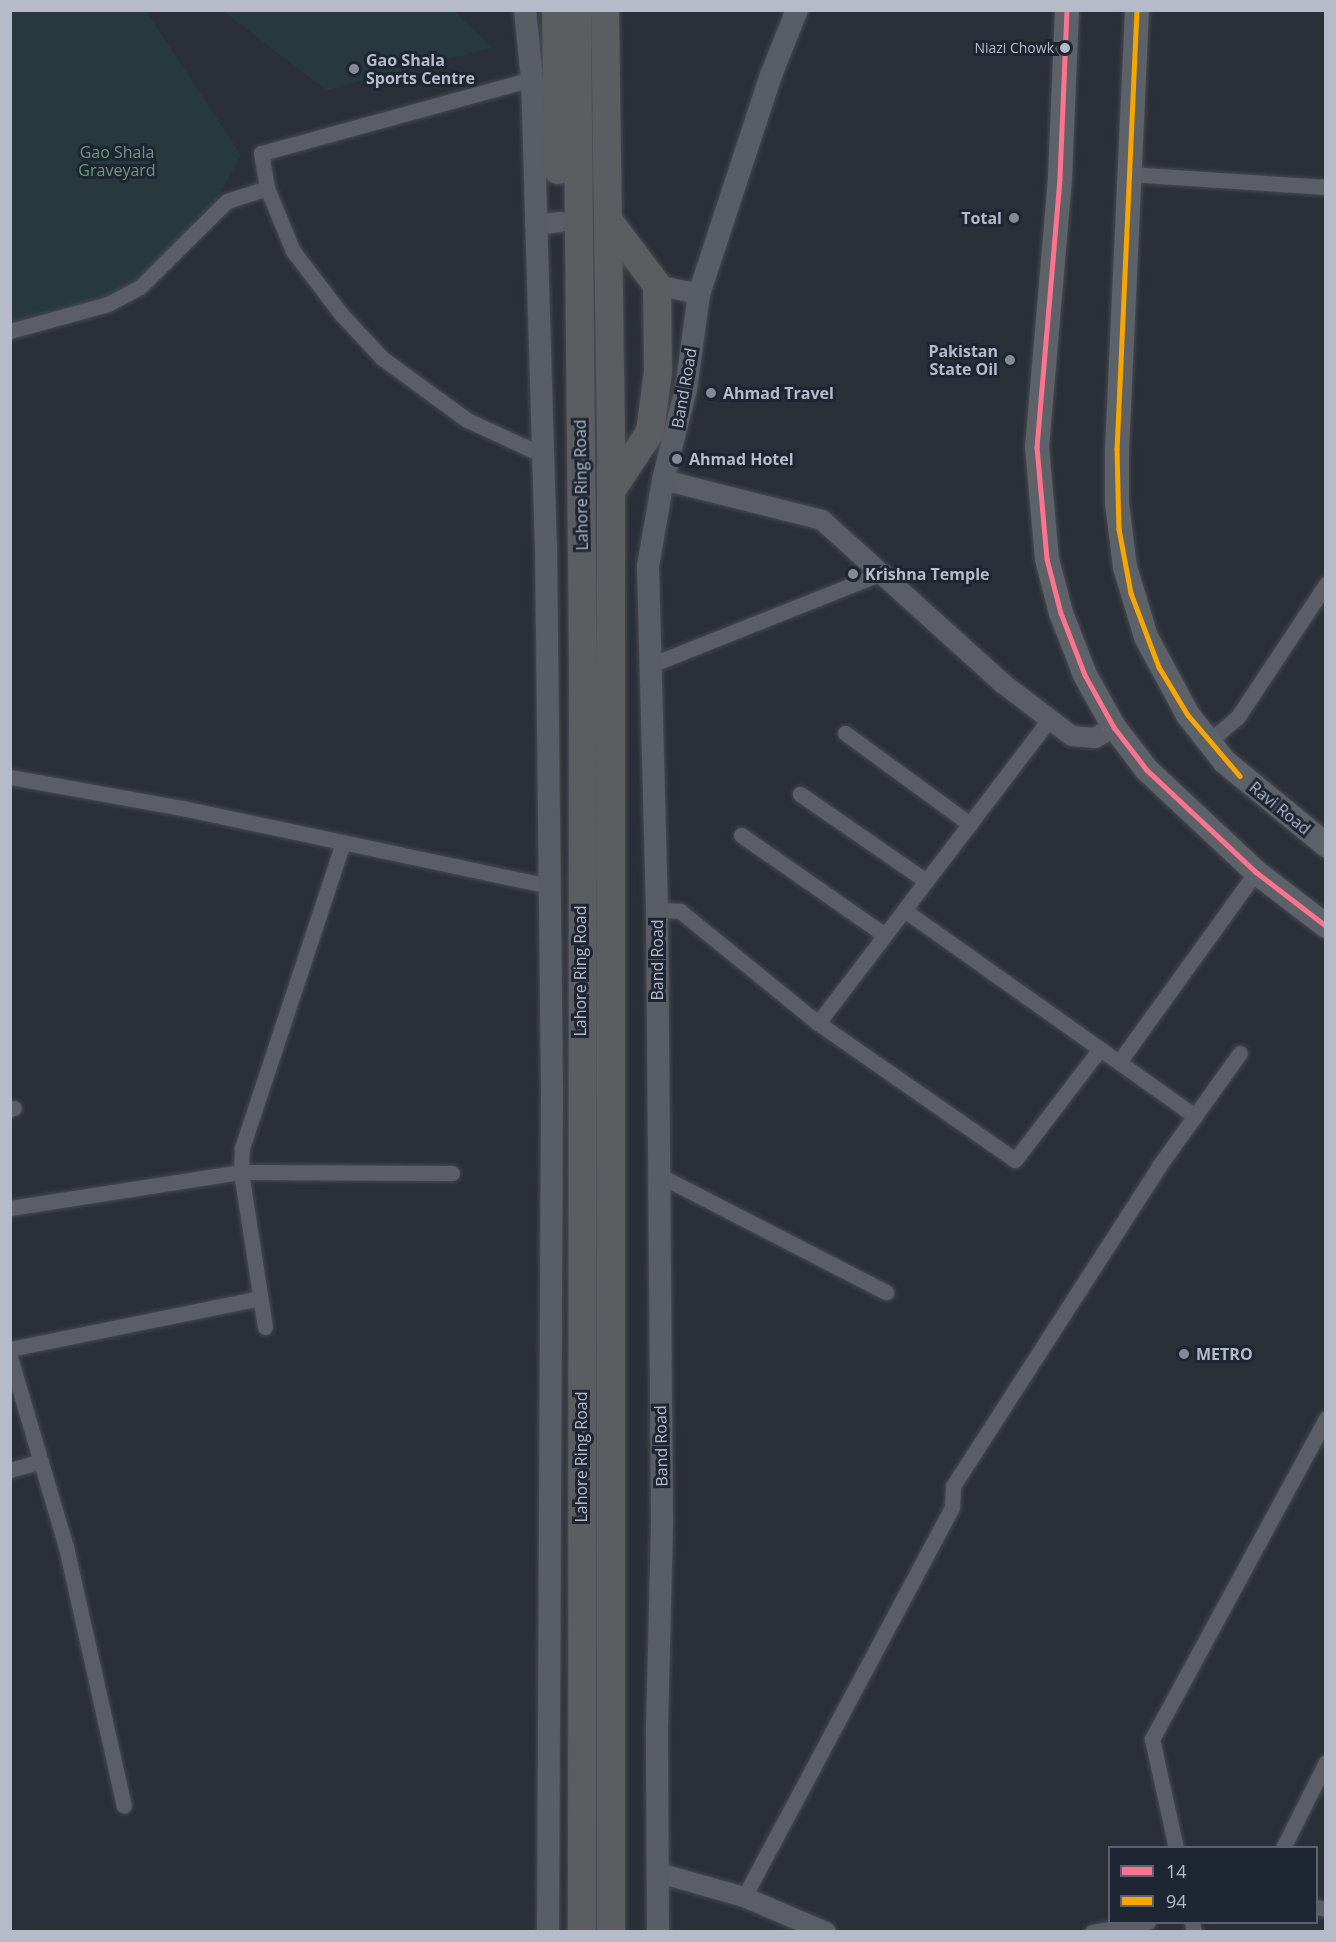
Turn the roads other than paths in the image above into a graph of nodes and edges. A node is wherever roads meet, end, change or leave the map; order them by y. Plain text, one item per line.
1 (525, 10) edge
2 (556, 10) edge
3 (577, 10) edge
4 (605, 10) edge
5 (797, 10) edge
6 (1067, 10) edge
7 (1137, 10) edge
8 (532, 79) junction
9 (1129, 174) junction
10 (1326, 187) edge
11 (267, 188) junction
12 (608, 220) junction
13 (548, 223) junction
14 (657, 285) junction
15 (699, 294) junction
16 (10, 331) edge
17 (578, 350) junction
18 (543, 455) junction
19 (663, 480) junction
20 (611, 491) junction
21 (879, 574) junction
22 (1326, 584) edge
23 (653, 664) junction
24 (1050, 719) junction
25 (1114, 727) junction
26 (845, 733) dead end
27 (1208, 742) junction
28 (10, 777) edge
29 (800, 794) dead end
30 (970, 824) junction
31 (741, 835) dead end
32 (343, 842) junction
33 (1326, 845) edge
34 (1256, 872) junction
35 (926, 882) junction
36 (549, 886) junction
37 (657, 910) junction
38 (904, 910) junction
39 (1326, 926) edge
40 (885, 935) junction
41 (818, 1023) junction
42 (1100, 1049) junction
43 (1240, 1053) dead end
44 (1119, 1062) junction
45 (1195, 1116) junction
46 (241, 1172) junction
47 (452, 1173) dead end
48 (657, 1174) junction
49 (10, 1208) edge
50 (886, 1292) dead end
51 (260, 1298) junction
52 (264, 1327) dead end
53 (10, 1349) edge
54 (10, 1357) edge
55 (1326, 1418) edge
56 (1321, 1439) edge
57 (41, 1461) junction
58 (10, 1470) edge
59 (1326, 1762) edge
60 (124, 1806) dead end
61 (1176, 1846) edge
62 (1284, 1846) edge
63 (659, 1872) junction
64 (744, 1897) junction
65 (1142, 1924) edge
66 (548, 1932) edge
67 (582, 1932) edge
68 (611, 1932) edge
69 (657, 1932) edge
70 (826, 1932) edge
71 (1092, 1932) edge

1 - 8 main road
2 - 13 highway
3 - 17 highway, Lahore Ring Road
4 - 12 highway, Lahore Ring Road
5 - 15 main road, Band Road
6 - 25 main road
7 - 9 main road, Ravi Road
8 - 11 street
8 - 13 main road
9 - 10 street
9 - 27 main road, Ravi Road
11 - 16 street
11 - 18 street
12 - 14 highway
12 - 20 highway, Lahore Ring Road
13 - 17 highway
13 - 18 main road
14 - 15 street
14 - 20 highway
15 - 19 main road, Band Road
17 - 67 highway, Lahore Ring Road
18 - 36 main road
19 - 21 street
19 - 23 main road, Band Road
20 - 68 highway, Lahore Ring Road
21 - 23 street
21 - 24 street
22 - 27 street
23 - 37 main road, Band Road
24 - 25 street
24 - 30 street
25 - 34 main road
26 - 30 street
27 - 33 main road, Ravi Road
28 - 32 street
29 - 35 street
30 - 35 street
31 - 40 street
32 - 36 street
32 - 46 street
34 - 39 main road
34 - 44 street
35 - 38 street
36 - 66 main road
37 - 41 street
37 - 48 main road, Band Road
38 - 40 street
38 - 42 street
40 - 41 street
41 - 42 street
42 - 44 street
43 - 45 street
44 - 45 street
45 - 64 street
46 - 47 street
46 - 49 street
46 - 51 street
48 - 50 street
48 - 63 main road, Band Road
51 - 52 street
51 - 53 street
54 - 57 street
55 - 56 street
56 - 61 street
57 - 58 street
57 - 60 street
59 - 62 street
63 - 64 street
63 - 69 main road, Band Road
64 - 70 street
65 - 71 street

